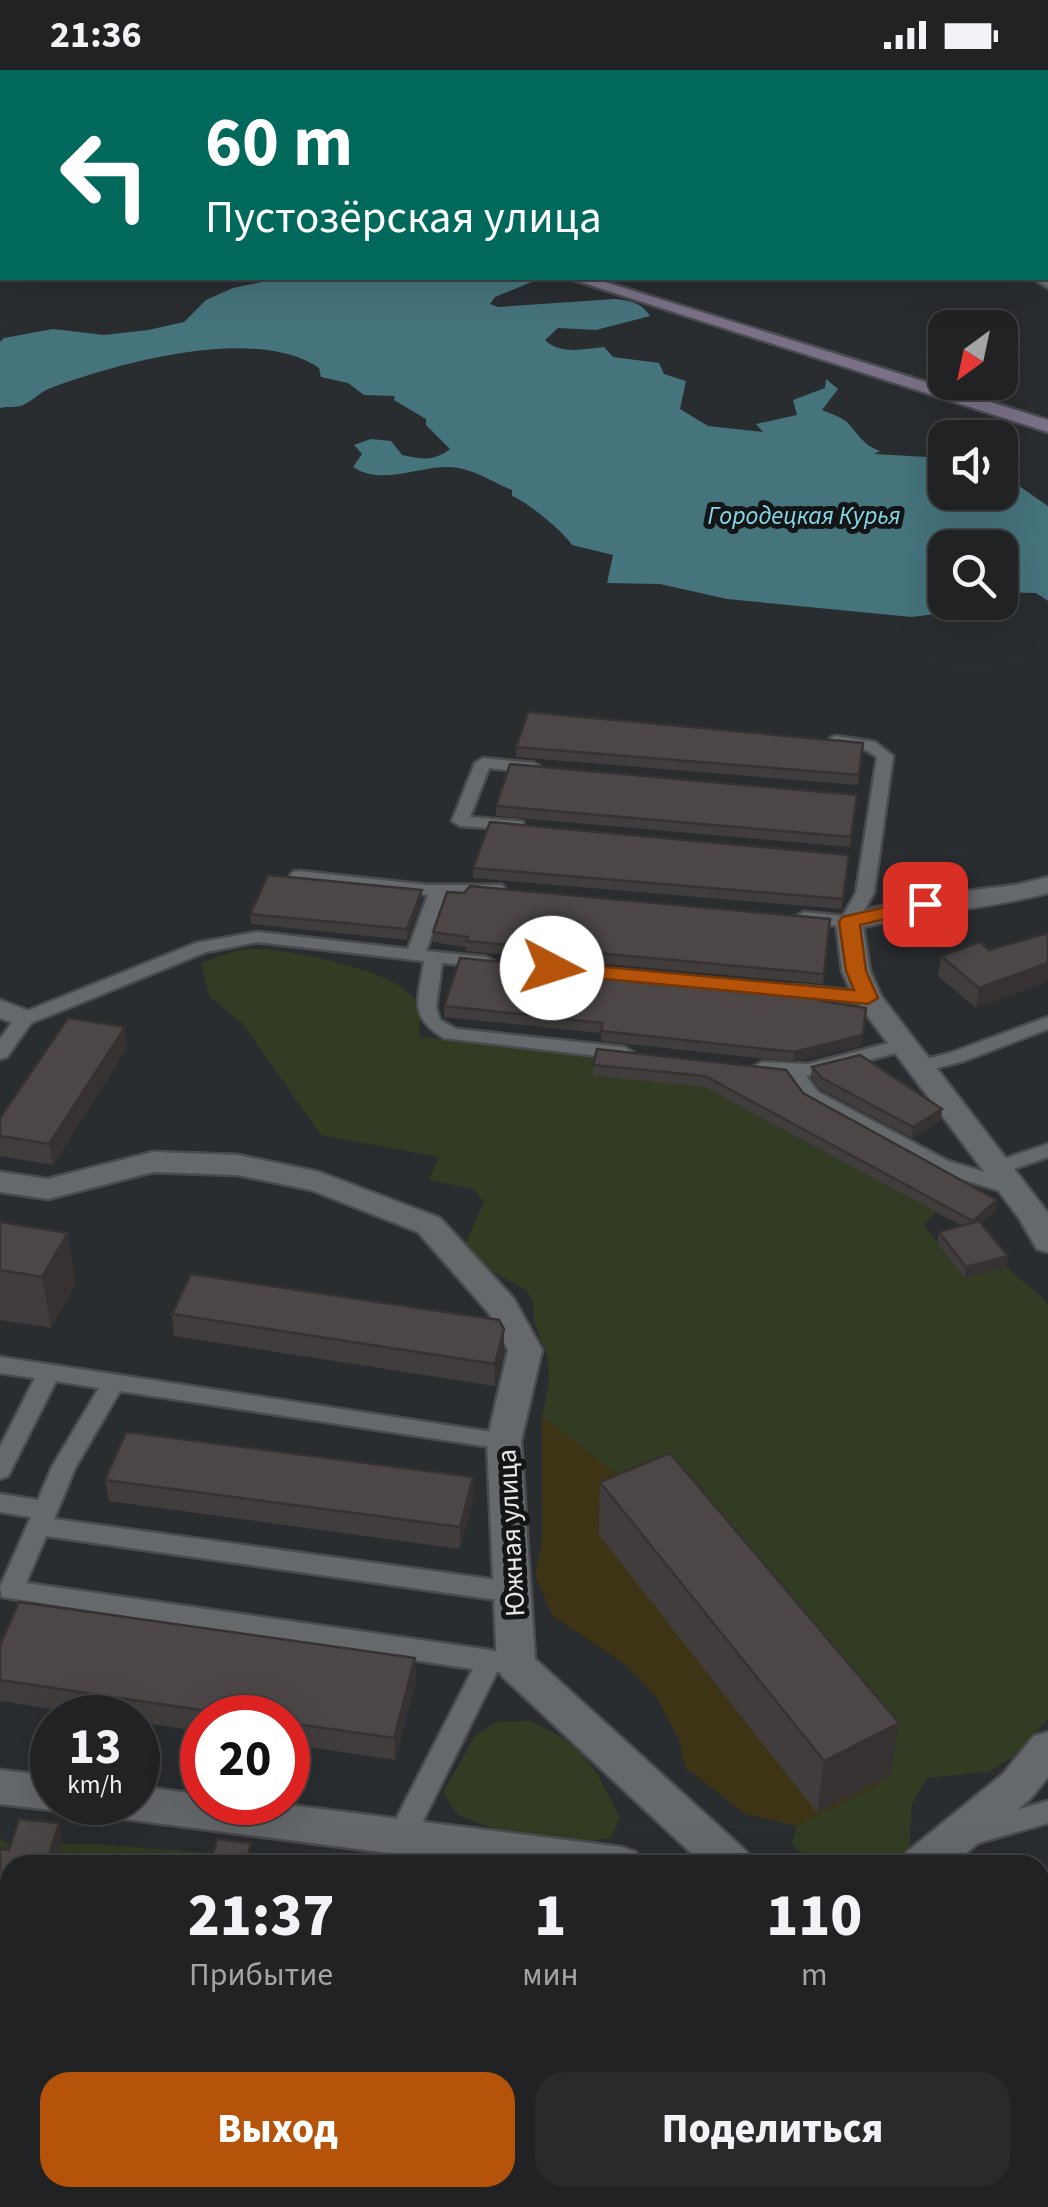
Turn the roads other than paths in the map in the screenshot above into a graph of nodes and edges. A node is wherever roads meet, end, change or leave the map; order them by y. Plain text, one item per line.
1 (582, 280) edge
2 (1048, 426) edge
3 (826, 740) edge
4 (562, 770) edge
5 (860, 796) edge
6 (880, 798) junction
7 (538, 828) edge
8 (851, 856) edge
9 (870, 858) junction
10 (299, 876) edge
11 (1048, 884) edge
12 (439, 889) junction
13 (508, 890) edge
14 (792, 916) edge
15 (849, 922) junction
16 (424, 956) junction
17 (513, 965) edge
18 (769, 988) edge
19 (868, 998) junction
20 (12, 1013) edge
21 (1048, 1023) edge
22 (0, 1052) edge
23 (642, 1055) edge
24 (913, 1055) junction
25 (736, 1065) edge
26 (794, 1072) junction
27 (1048, 1150) edge
28 (1006, 1178) junction
29 (0, 1182) edge
30 (1048, 1242) edge
31 (0, 1365) edge
32 (49, 1373) junction
33 (113, 1384) junction
34 (504, 1441) junction
35 (0, 1470) edge
36 (0, 1503) edge
37 (42, 1518) junction
38 (512, 1592) junction
39 (6, 1596) edge
40 (503, 1662) junction
41 (1048, 1748) edge
42 (0, 1787) edge
43 (30, 1791) edge
44 (160, 1806) edge
45 (1048, 1812) edge
46 (401, 1837) junction
47 (955, 1838) junction
48 (542, 1855) edge
49 (721, 1855) edge
50 (934, 1855) edge

1 - 2 main road
3 - 6 lane
4 - 7 lane
5 - 6 lane
6 - 9 lane
8 - 9 lane
9 - 15 lane
10 - 12 lane
11 - 15 street
12 - 13 lane
12 - 16 lane
14 - 15 lane
15 - 19 street
16 - 17 lane
16 - 20 lane
16 - 23 lane
18 - 19 lane
19 - 24 street
20 - 22 lane
21 - 24 lane
24 - 26 lane
24 - 28 street
25 - 26 lane
26 - 28 lane
27 - 28 lane
28 - 30 street
29 - 34 street, Южная улица
31 - 32 lane
32 - 33 lane
32 - 35 lane
33 - 34 lane
33 - 37 lane
34 - 38 street, Южная улица
36 - 37 lane
37 - 38 lane
37 - 39 lane
38 - 40 street, Южная улица
39 - 40 lane
40 - 46 lane
40 - 49 street
41 - 47 street
42 - 43 street
44 - 46 street
45 - 47 lane
46 - 48 street
47 - 50 street

